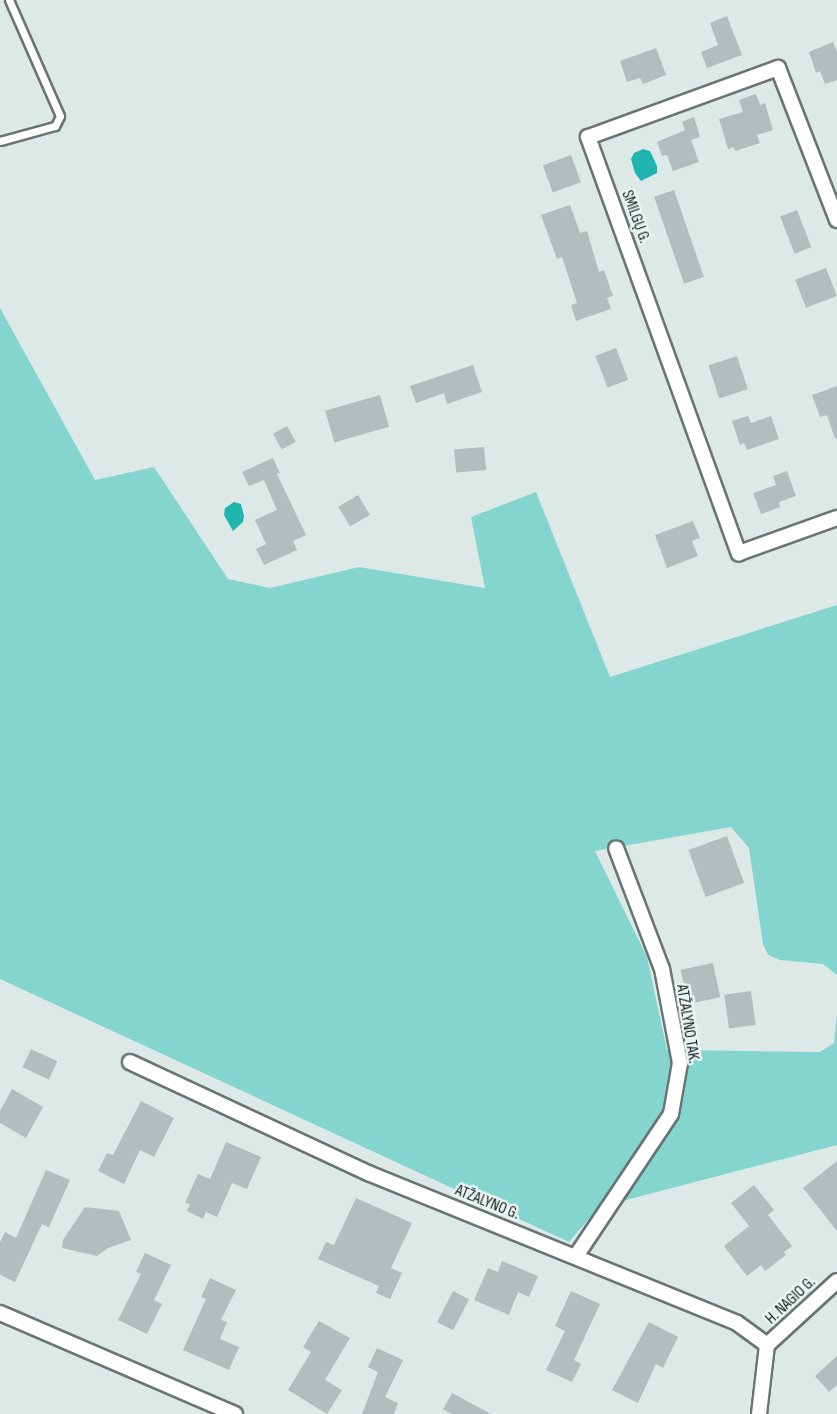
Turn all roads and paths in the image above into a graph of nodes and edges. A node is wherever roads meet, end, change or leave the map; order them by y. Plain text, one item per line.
1 (9, 0) edge
2 (0, 141) edge
3 (837, 220) edge
4 (837, 518) edge
5 (616, 848) dead end
6 (130, 1062) dead end
7 (576, 1256) junction
8 (837, 1281) edge
9 (0, 1313) edge
10 (767, 1345) junction
11 (235, 1414) edge
12 (759, 1414) edge

1 - 2 lane
3 - 4 street, SMILGŲ G.
5 - 7 street, ATŽALYNO TAK.
6 - 7 street, ATŽALYNO G.
7 - 10 street, ATŽALYNO G.
8 - 10 street, H. NAGIO G.
9 - 11 street
10 - 12 street

